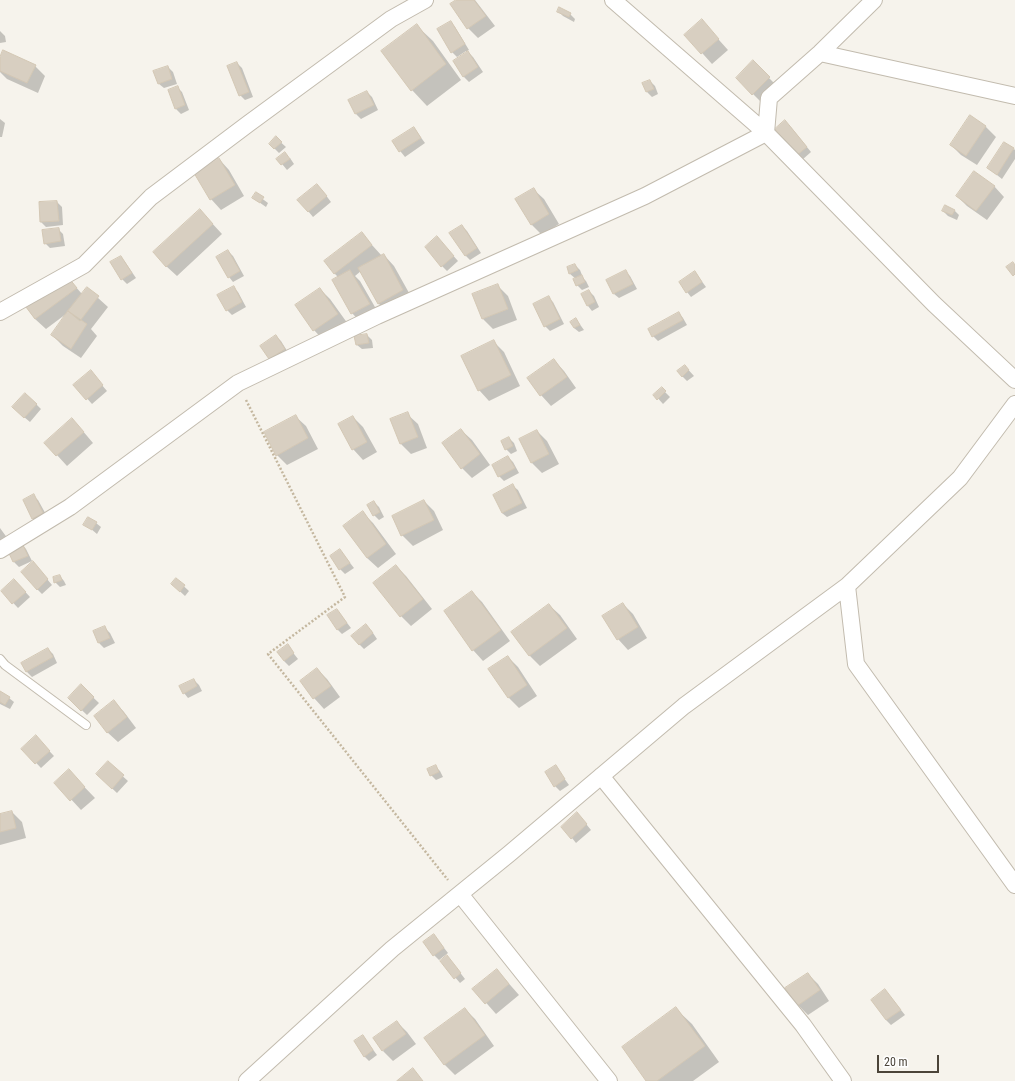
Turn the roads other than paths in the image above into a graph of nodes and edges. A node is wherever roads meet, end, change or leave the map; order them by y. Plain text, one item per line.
1 (425, 0) edge
2 (613, 0) edge
3 (874, 0) edge
4 (820, 53) junction
5 (1015, 96) edge
6 (766, 133) junction
7 (0, 312) edge
8 (1015, 380) edge
9 (1015, 404) edge
10 (0, 550) edge
11 (847, 586) junction
12 (0, 660) edge
13 (86, 725) dead end
14 (601, 776) junction
15 (1015, 885) edge
16 (460, 894) junction
17 (247, 1081) edge
18 (609, 1081) edge
19 (844, 1081) edge

1 - 7 street
2 - 6 street
3 - 4 street
4 - 5 street
4 - 6 street
6 - 8 street
6 - 10 street
9 - 11 street
11 - 14 street
11 - 15 street
12 - 13 lane
14 - 16 street
14 - 19 street
16 - 17 street
16 - 18 street

